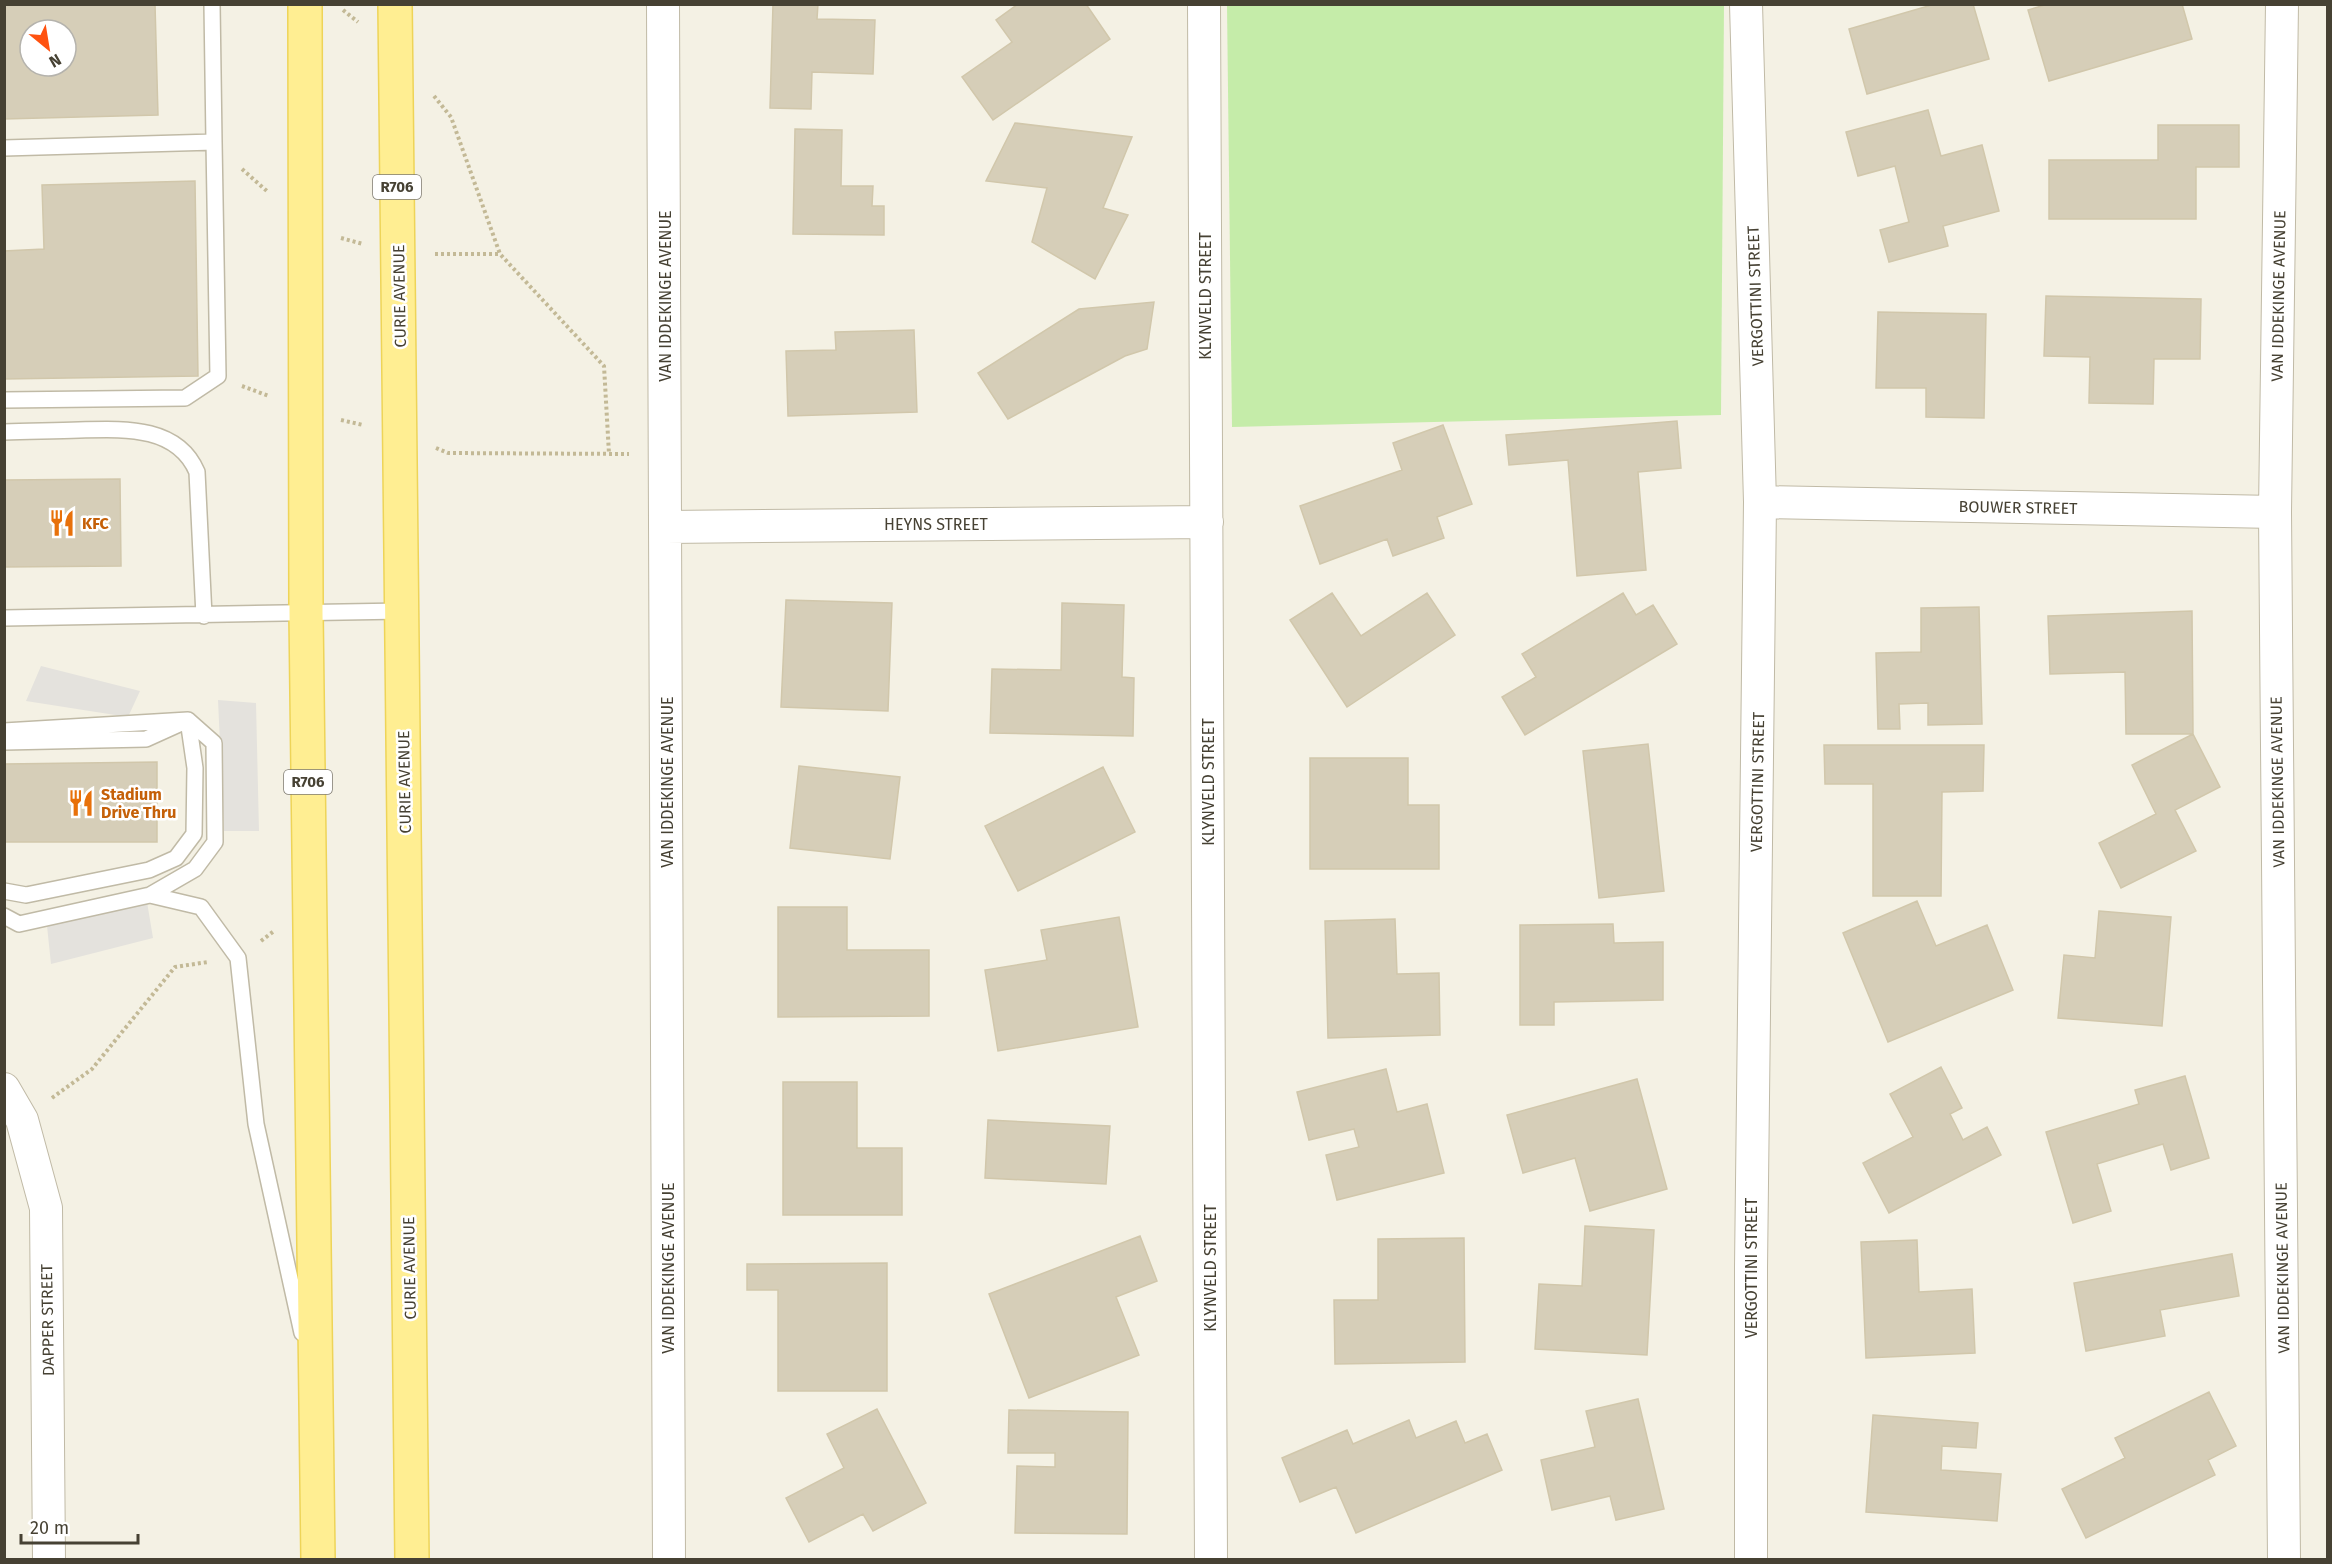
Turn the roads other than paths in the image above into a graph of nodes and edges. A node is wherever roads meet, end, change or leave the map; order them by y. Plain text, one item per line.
1 (212, 4) edge
2 (305, 4) edge
3 (395, 4) edge
4 (663, 4) edge
5 (1204, 4) edge
6 (1746, 4) edge
7 (2282, 4) edge
8 (214, 142) junction
9 (4, 148) edge
10 (4, 400) edge
11 (4, 432) edge
12 (1760, 502) junction
13 (2275, 512) junction
14 (1207, 522) junction
15 (666, 526) junction
16 (402, 611) junction
17 (306, 613) junction
18 (204, 616) junction
19 (4, 618) edge
20 (188, 720) junction
21 (4, 730) edge
22 (4, 742) edge
23 (4, 891) edge
24 (150, 895) junction
25 (4, 916) edge
26 (4, 1089) edge
27 (316, 1394) junction
28 (49, 1560) edge
29 (318, 1560) edge
30 (412, 1560) edge
31 (669, 1560) edge
32 (1211, 1560) edge
33 (1751, 1560) edge
34 (2284, 1560) edge

1 - 8 lane
2 - 17 main road, R706
3 - 16 main road, CURIE AVENUE / R706
4 - 15 street, VAN IDDEKINGE AVENUE
5 - 14 street, KLYNVELD STREET
6 - 12 street, VERGOTTINI STREET
7 - 13 street, VAN IDDEKINGE AVENUE
8 - 9 lane
8 - 10 lane
11 - 18 lane
12 - 13 street, BOUWER STREET
12 - 33 street, VERGOTTINI STREET
13 - 34 street, VAN IDDEKINGE AVENUE
14 - 15 street, HEYNS STREET
14 - 32 street, KLYNVELD STREET
15 - 31 street, VAN IDDEKINGE AVENUE
16 - 17 lane
16 - 30 main road, CURIE AVENUE / R706
17 - 18 lane
17 - 27 main road, R706
18 - 19 lane
20 - 21 lane
20 - 22 lane
20 - 23 lane
20 - 24 lane
24 - 25 lane
24 - 27 lane
26 - 28 street, DAPPER STREET
27 - 29 main road, R706

